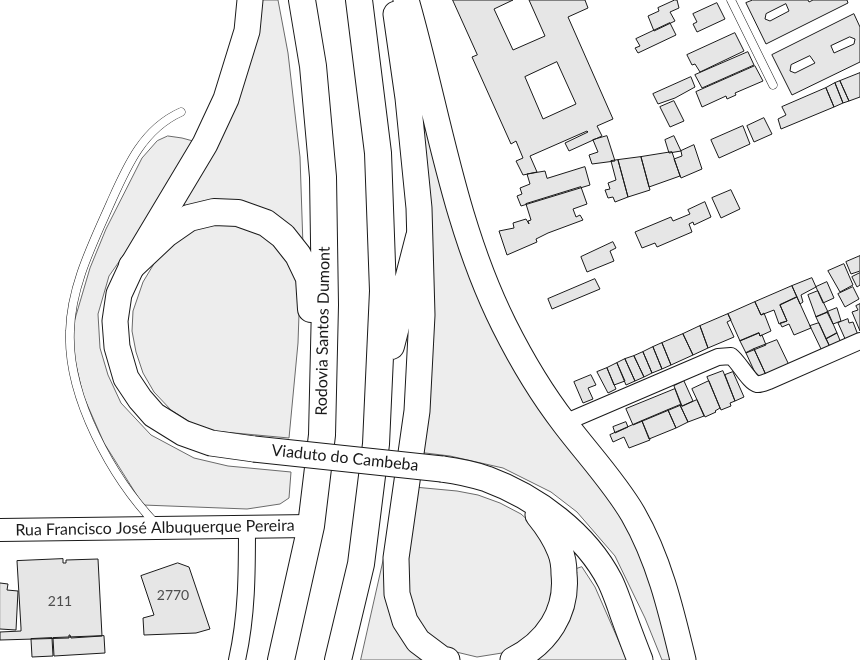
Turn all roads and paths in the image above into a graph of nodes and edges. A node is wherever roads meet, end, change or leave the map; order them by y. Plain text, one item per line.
1 (250, 0) edge
2 (302, 0) edge
3 (359, 0) edge
4 (394, 0) edge
5 (406, 0) edge
6 (731, 0) edge
7 (773, 85) dead end
8 (181, 112) dead end
9 (420, 237) junction
10 (132, 266) junction
11 (860, 341) edge
12 (379, 387) junction
13 (564, 423) junction
14 (322, 434) junction
15 (527, 498) junction
16 (311, 526) junction
17 (247, 527) junction
18 (159, 528) junction
19 (0, 530) edge
20 (629, 632) junction
21 (237, 660) edge
22 (281, 660) edge
23 (338, 660) edge
24 (447, 660) edge
25 (513, 660) edge
26 (640, 660) edge
27 (646, 660) edge
28 (683, 660) edge

1 - 10 main road, Viaduto do Cambeba
2 - 14 highway, Rodovia Santos Dumont
3 - 12 highway
4 - 9 main road
5 - 13 main road
6 - 7 lane
8 - 18 lane
9 - 12 highway
9 - 24 main road
10 - 14 highway
10 - 15 main road, Viaduto do Cambeba, bridge
11 - 13 street
12 - 23 highway
13 - 28 main road
14 - 16 highway, Rodovia Santos Dumont
15 - 20 main road, Viaduto do Cambeba
15 - 25 main road
16 - 17 main road, Rua Francisco José Albuquerque Pereira
16 - 22 highway, Rodovia Santos Dumont
17 - 18 main road, Rua Francisco José Albuquerque Pereira
17 - 21 street
18 - 19 main road, Rua Francisco José Albuquerque Pereira
20 - 26 main road
20 - 27 main road

